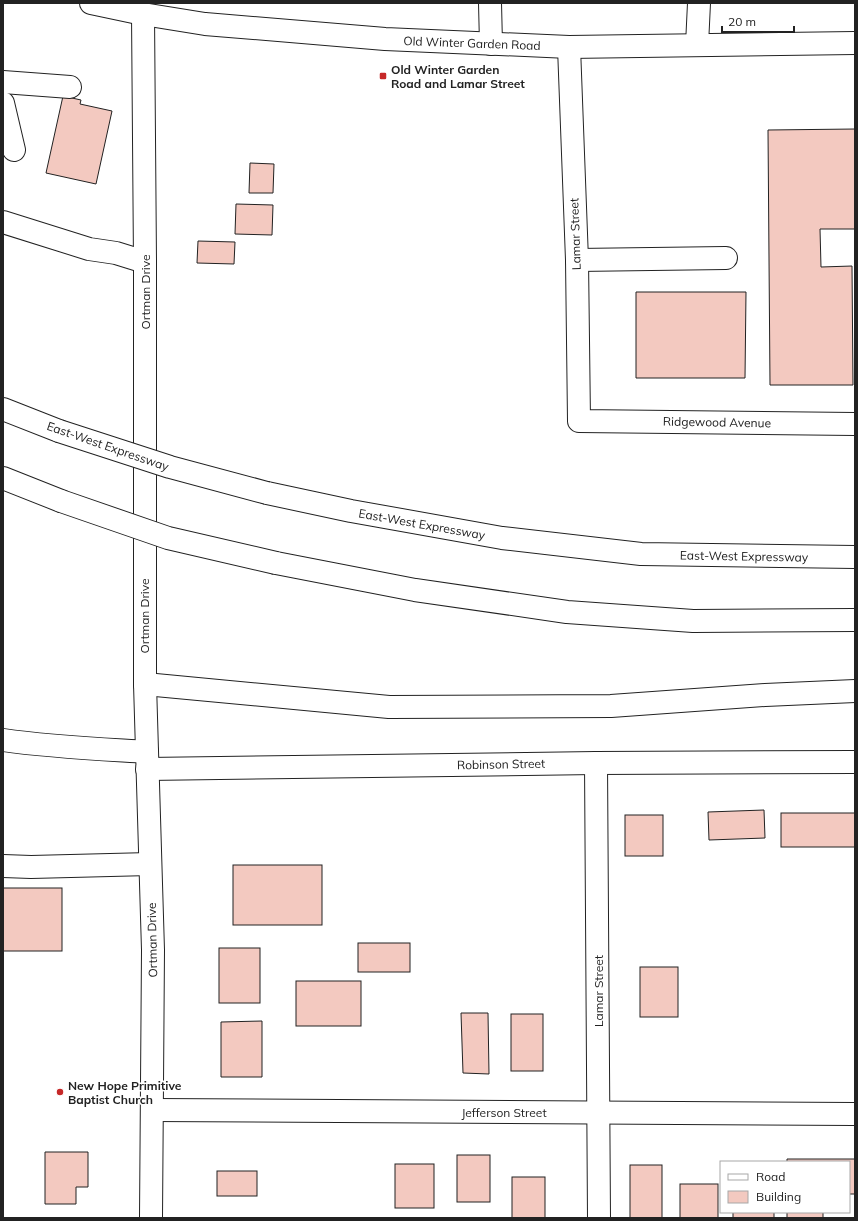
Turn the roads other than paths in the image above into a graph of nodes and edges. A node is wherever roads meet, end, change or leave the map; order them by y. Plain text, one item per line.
1 (91, 3) edge
2 (490, 3) edge
3 (699, 3) edge
4 (143, 8) edge
5 (855, 43) edge
6 (491, 44) junction
7 (697, 45) junction
8 (568, 47) junction
9 (3, 82) edge
10 (70, 87) dead end
11 (3, 103) edge
12 (14, 150) dead end
13 (3, 222) edge
14 (726, 258) dead end
15 (577, 260) junction
16 (145, 262) junction
17 (3, 409) edge
18 (579, 421) joint
19 (855, 424) edge
20 (3, 478) edge
21 (855, 557) edge
22 (855, 620) edge
23 (145, 684) junction
24 (855, 691) edge
25 (3, 740) edge
26 (147, 761) junction
27 (855, 762) edge
28 (596, 763) junction
29 (150, 864) junction
30 (3, 866) edge
31 (153, 1110) junction
32 (598, 1113) junction
33 (855, 1114) edge
34 (151, 1218) edge
35 (599, 1218) edge

1 - 4 main road, Old Winter Garden Road
2 - 6 main road
3 - 7 main road
4 - 6 main road, Old Winter Garden Road
4 - 16 main road, Ortman Drive
5 - 7 main road, Old Winter Garden Road
6 - 8 main road, Old Winter Garden Road
7 - 8 main road, Old Winter Garden Road
8 - 15 main road, Lamar Street
9 - 10 main road
11 - 12 main road
13 - 16 main road
14 - 15 main road
15 - 18 main road, Lamar Street
16 - 23 main road, Ortman Drive
17 - 21 main road, East-West Expressway, bridge
18 - 19 main road, Ridgewood Avenue
20 - 22 main road, bridge
23 - 24 main road
23 - 26 main road, Ortman Drive
25 - 26 main road, Robinson Street
26 - 28 main road, Robinson Street
26 - 29 main road, Ortman Drive
27 - 28 main road, Robinson Street
28 - 32 main road, Lamar Street
29 - 30 main road
29 - 31 main road, Ortman Drive
31 - 32 main road, Jefferson Street
31 - 34 main road, Ortman Drive
32 - 33 main road, Jefferson Street
32 - 35 main road, Lamar Street

